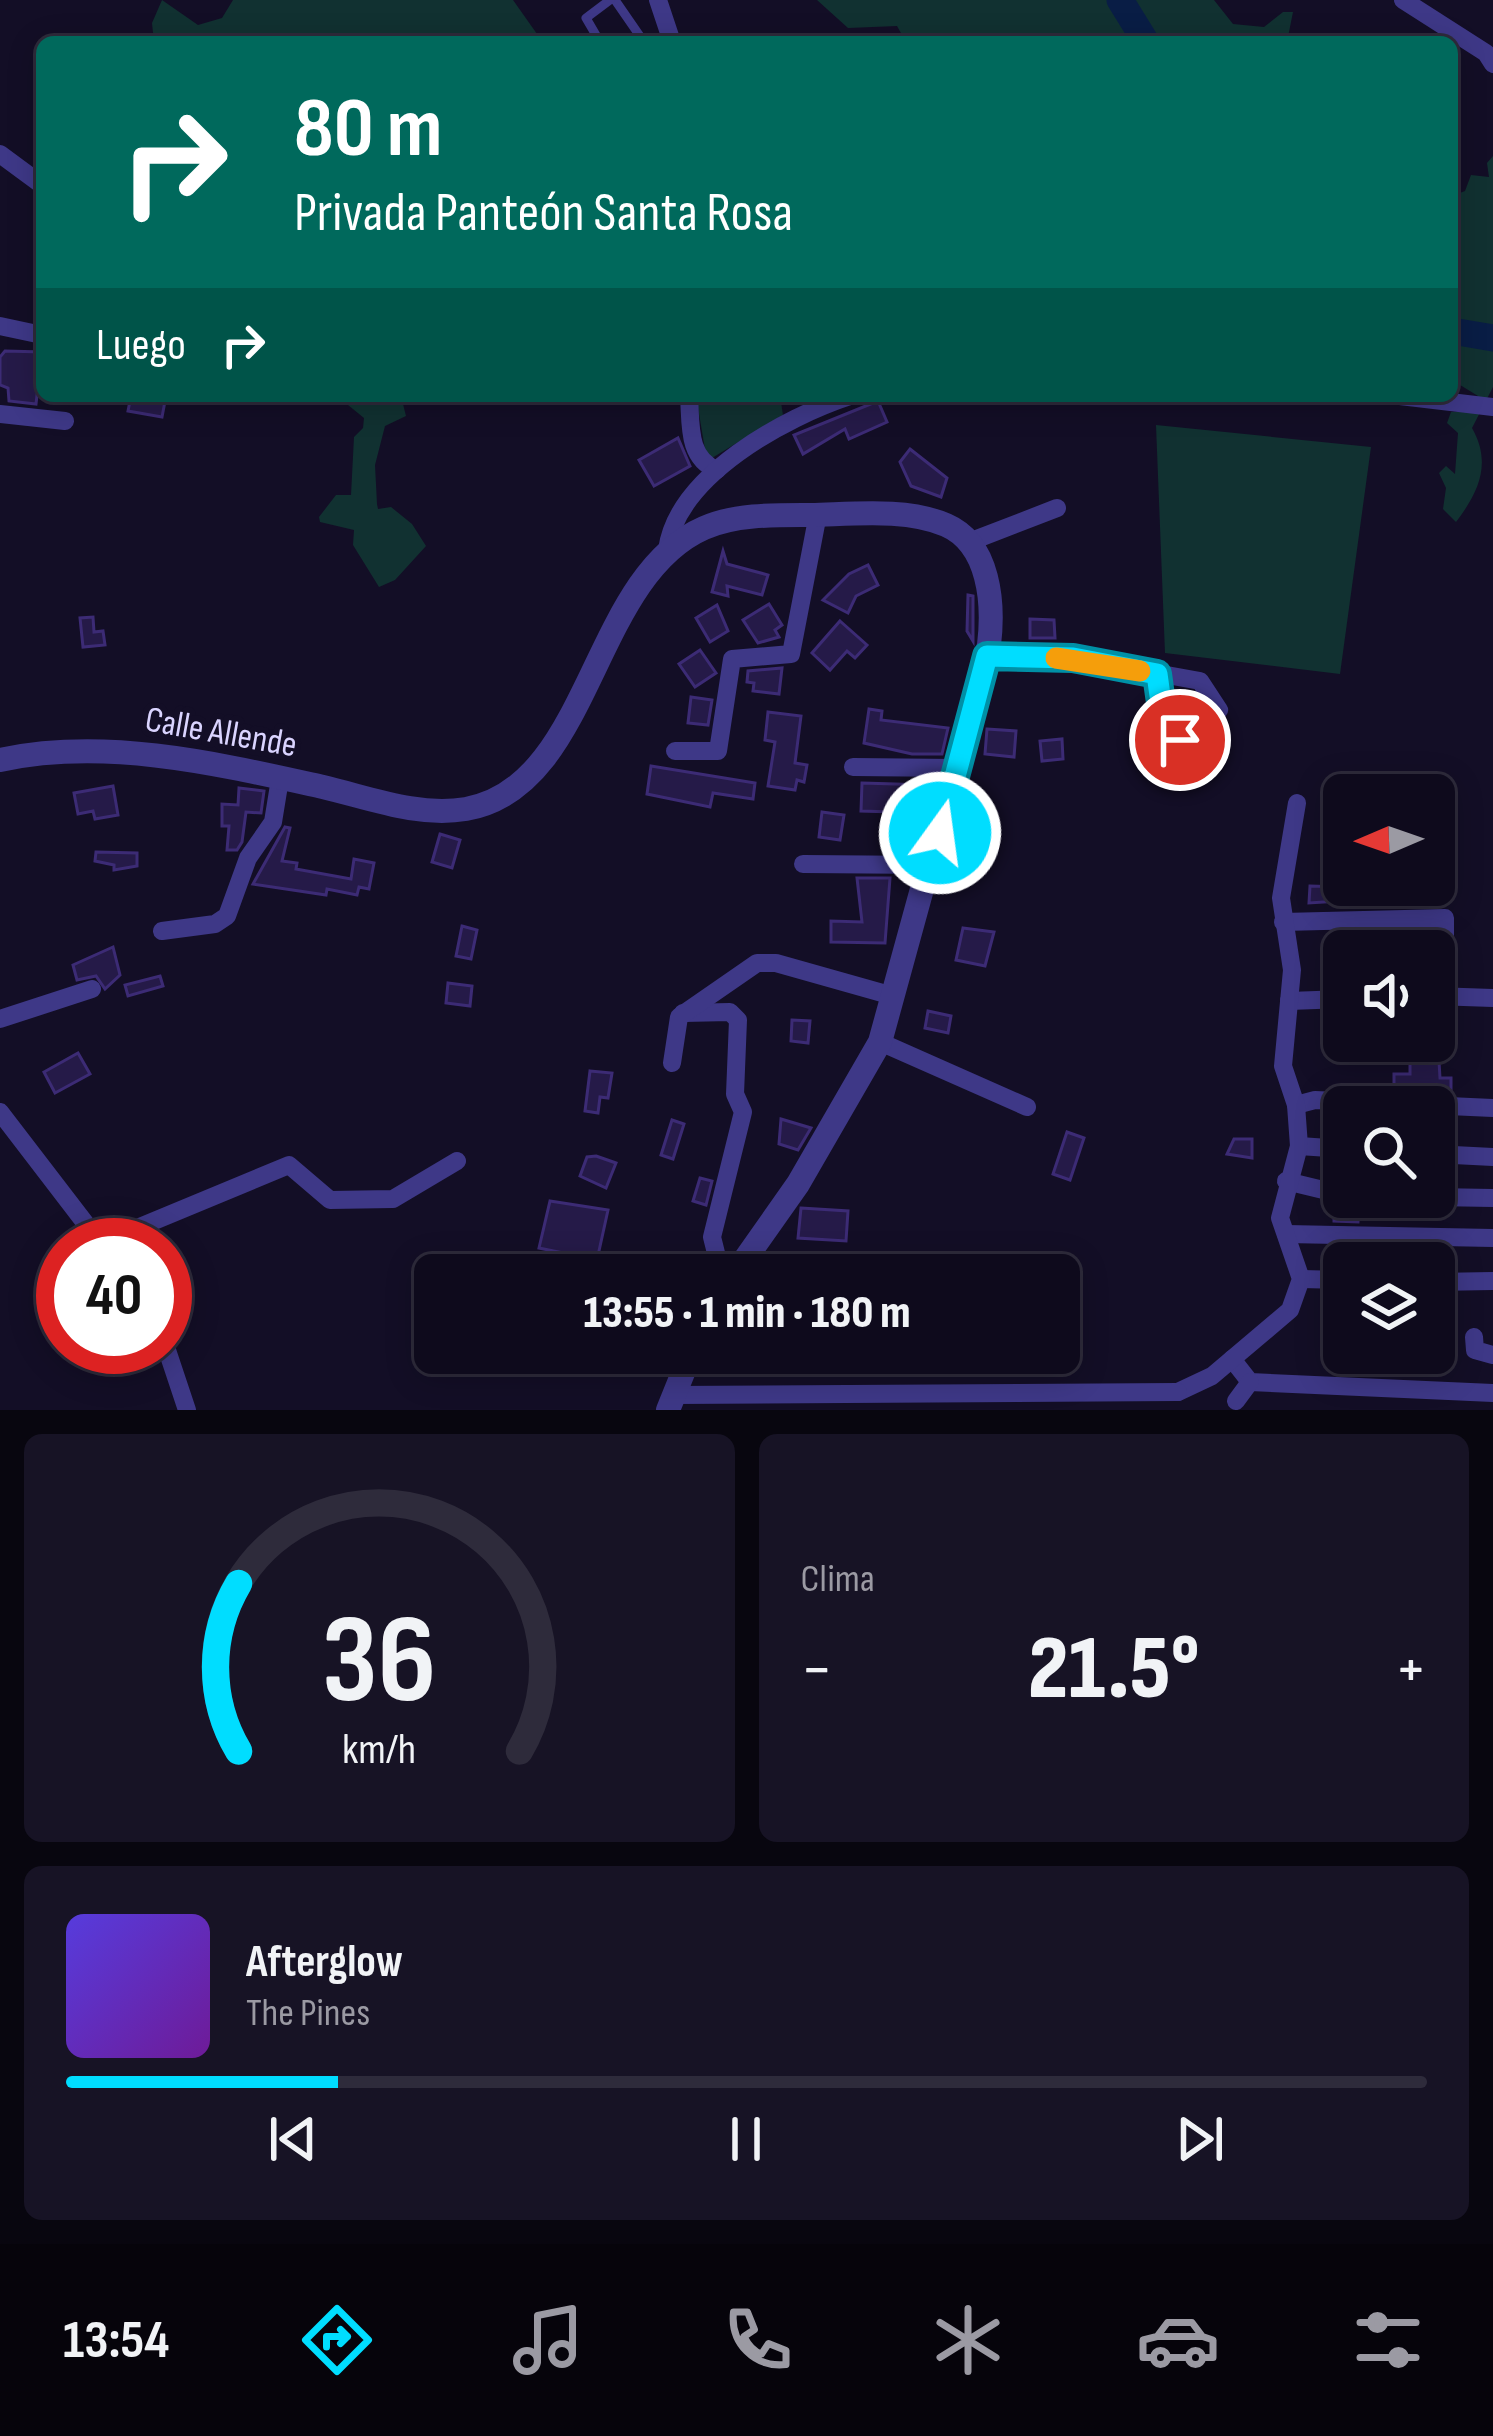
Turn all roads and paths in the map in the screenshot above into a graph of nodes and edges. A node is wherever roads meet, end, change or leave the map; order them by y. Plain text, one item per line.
1 (612, 0) edge
2 (658, 0) edge
3 (1403, 0) edge
4 (596, 36) edge
5 (639, 36) edge
6 (670, 36) edge
7 (1491, 55) edge
8 (0, 154) edge
9 (36, 181) edge
10 (0, 326) edge
11 (36, 334) edge
12 (689, 402) edge
13 (836, 402) edge
14 (1451, 402) edge
15 (1493, 407) edge
16 (0, 414) edge
17 (65, 421) dead end
18 (717, 470) junction
19 (1057, 508) dead end
20 (818, 514) junction
21 (969, 542) junction
22 (667, 550) junction
23 (987, 656) junction
24 (1157, 674) dead end
25 (675, 751) dead end
26 (0, 760) edge
27 (854, 767) dead end
28 (956, 768) junction
29 (280, 779) junction
30 (1297, 803) dead end
31 (803, 864) dead end
32 (932, 865) junction
33 (1282, 922) junction
34 (1445, 930) edge
35 (162, 931) dead end
36 (92, 989) dead end
37 (893, 996) junction
38 (1455, 997) edge
39 (1493, 998) edge
40 (1323, 1000) edge
41 (1289, 1001) junction
42 (683, 1013) junction
43 (0, 1019) edge
44 (880, 1042) junction
45 (672, 1064) dead end
46 (1296, 1105) junction
47 (1027, 1106) dead end
48 (1493, 1108) edge
49 (0, 1112) edge
50 (1299, 1146) junction
51 (1323, 1148) edge
52 (1455, 1155) edge
53 (1493, 1157) edge
54 (457, 1161) dead end
55 (1286, 1181) junction
56 (1323, 1190) edge
57 (1455, 1197) edge
58 (1493, 1198) edge
59 (82, 1218) edge
60 (164, 1218) edge
61 (1286, 1234) junction
62 (1493, 1238) edge
63 (716, 1254) edge
64 (748, 1254) edge
65 (1301, 1279) junction
66 (1323, 1280) edge
67 (1455, 1282) edge
68 (1493, 1282) edge
69 (1474, 1336) dead end
70 (1493, 1355) edge
71 (1232, 1359) junction
72 (175, 1374) edge
73 (682, 1374) edge
74 (1250, 1382) junction
75 (1493, 1393) edge
76 (774, 1397) junction
77 (1181, 1401) edge
78 (1237, 1401) dead end
79 (670, 1402) edge
80 (187, 1410) edge
81 (798, 1410) edge

1 - 4 lane
1 - 5 lane
2 - 6 street
3 - 7 street
8 - 9 street
10 - 11 street
12 - 18 street
13 - 18 street
14 - 15 street
16 - 17 street
18 - 22 street
19 - 21 street
20 - 21 street
20 - 22 street
20 - 25 street
21 - 23 street
22 - 29 street, Calle Allende
23 - 24 street
23 - 28 street
26 - 29 street, Calle Allende
27 - 28 street
28 - 32 street
29 - 35 street
30 - 33 street
31 - 32 street
32 - 37 street
33 - 34 street
33 - 41 street
36 - 43 street
37 - 42 street
37 - 44 street
38 - 39 street
40 - 41 street
41 - 46 street
42 - 45 street
42 - 63 street
44 - 47 street
44 - 64 street
46 - 48 street
46 - 50 street
49 - 59 street
50 - 51 street
50 - 55 street
52 - 53 street
54 - 60 street
55 - 56 street
55 - 61 street
57 - 58 street
61 - 62 street
61 - 65 street
65 - 66 street
65 - 71 street
67 - 68 street
69 - 70 street
71 - 74 street
71 - 77 street
72 - 80 street
73 - 79 street
74 - 75 street
74 - 78 street
76 - 77 street
76 - 79 street
76 - 81 street

